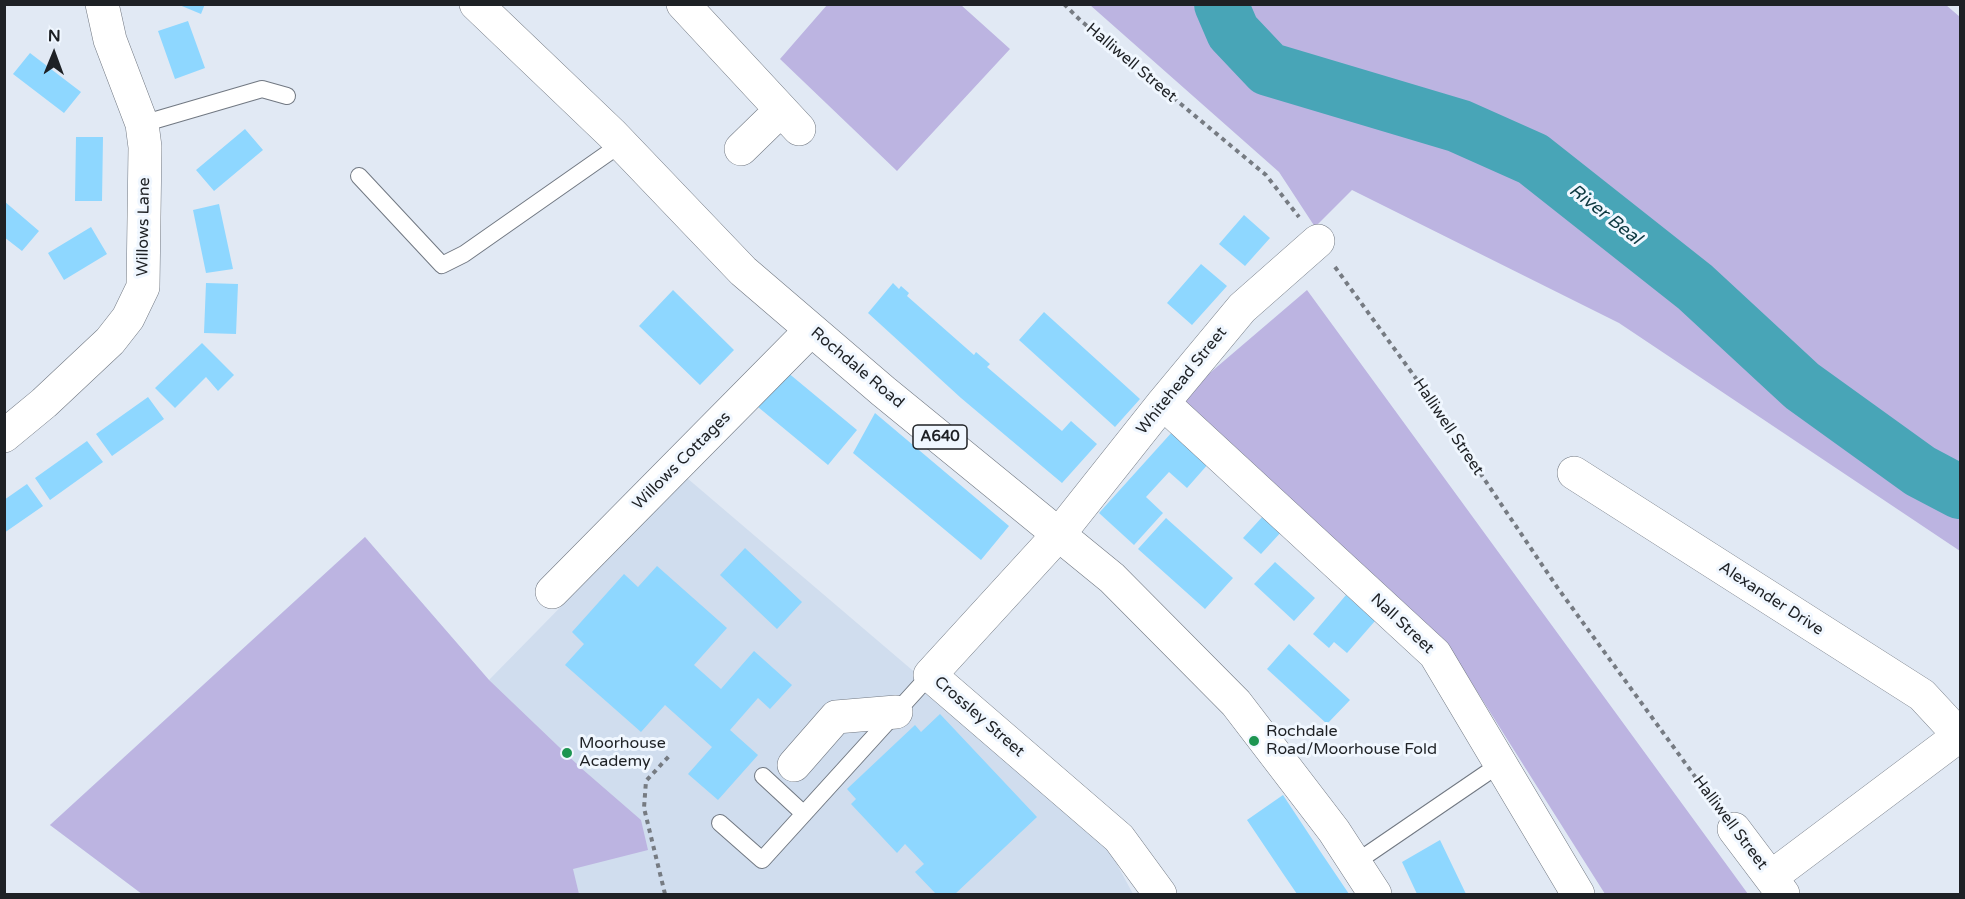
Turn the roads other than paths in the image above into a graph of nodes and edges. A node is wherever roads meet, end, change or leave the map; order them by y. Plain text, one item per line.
1 (102, 4) edge
2 (476, 4) edge
3 (683, 4) edge
4 (287, 96) dead end
5 (142, 124) junction
6 (621, 144) junction
7 (741, 149) dead end
8 (359, 176) dead end
9 (1318, 241) road end
10 (811, 330) junction
11 (1163, 403) junction
12 (4, 436) edge
13 (1574, 473) dead end
14 (1059, 534) junction
15 (552, 592) dead end
16 (930, 675) junction
17 (896, 712) junction
18 (1960, 736) edge
19 (1500, 764) junction
20 (794, 765) dead end
21 (763, 776) dead end
22 (804, 814) junction
23 (720, 823) dead end
24 (1734, 829) road end
25 (1355, 863) junction
26 (1777, 886) edge
27 (1160, 894) edge
28 (1375, 894) edge
29 (1578, 894) edge

1 - 5 street, Willows Lane
2 - 6 street, Rochdale Road / A640
3 - 7 street
4 - 5 lane
5 - 12 street, Willows Lane
6 - 8 lane
6 - 10 street, Rochdale Road / A640
9 - 11 street, Whitehead Street
10 - 14 street, Rochdale Road / A640
10 - 15 street, Willows Cottages
11 - 14 street, Whitehead Street
11 - 19 street, Nall Street
13 - 18 street, Alexander Drive
14 - 16 street, Crossley Street
14 - 25 street, Rochdale Road / A640
16 - 17 lane
16 - 27 street, Crossley Street
17 - 20 street
17 - 22 lane
18 - 26 street, Alexander Drive
19 - 25 lane
19 - 29 street, Nall Street
21 - 22 lane
22 - 23 lane
24 - 26 street, Halliwell Street
25 - 28 street, Rochdale Road / A640

